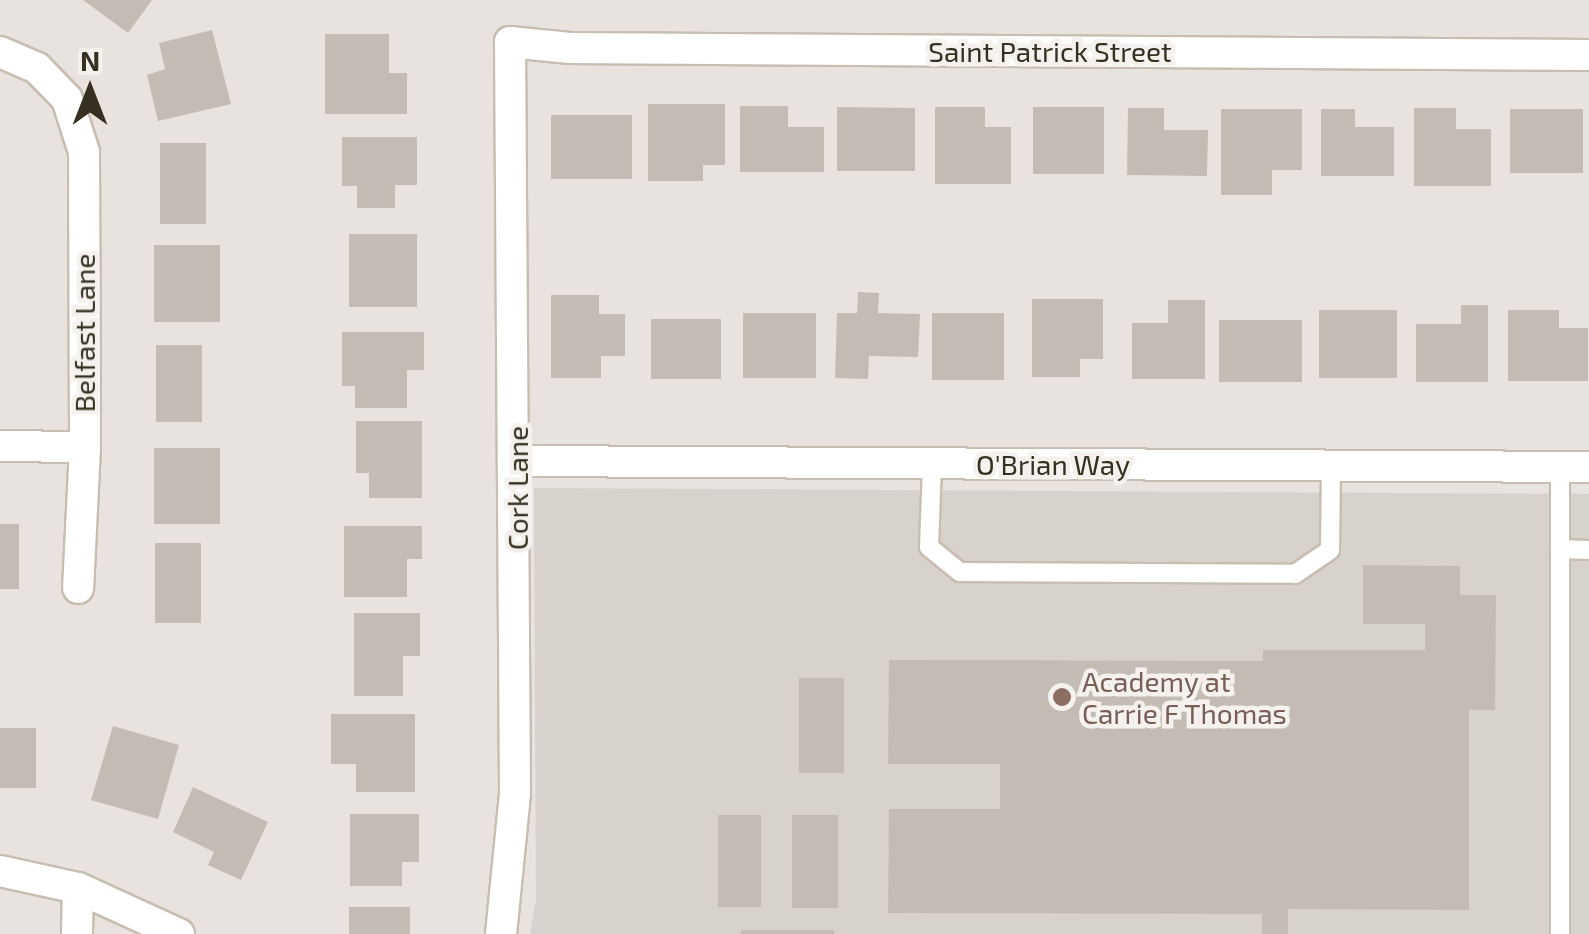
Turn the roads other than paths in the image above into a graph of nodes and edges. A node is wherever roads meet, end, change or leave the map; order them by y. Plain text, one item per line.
1 (510, 42) joint
2 (0, 52) edge
3 (1589, 55) edge
4 (0, 446) edge
5 (85, 447) junction
6 (518, 461) junction
7 (932, 463) junction
8 (1331, 466) junction
9 (1575, 467) edge
10 (1560, 549) junction
11 (1589, 550) edge
12 (78, 588) dead end
13 (0, 871) edge
14 (78, 888) junction
15 (78, 934) edge
16 (179, 934) edge
17 (501, 934) edge
18 (1560, 934) edge

1 - 3 street, Saint Patrick Street
1 - 6 street, Cork Lane
2 - 5 street, Belfast Lane
4 - 5 street
5 - 12 street, Belfast Lane
6 - 7 street, O'Brian Way
6 - 17 street, Cork Lane
7 - 8 street, O'Brian Way
7 - 8 lane
8 - 9 street, O'Brian Way
9 - 10 lane
10 - 11 lane
10 - 18 lane
13 - 14 street
14 - 15 street
14 - 16 street

